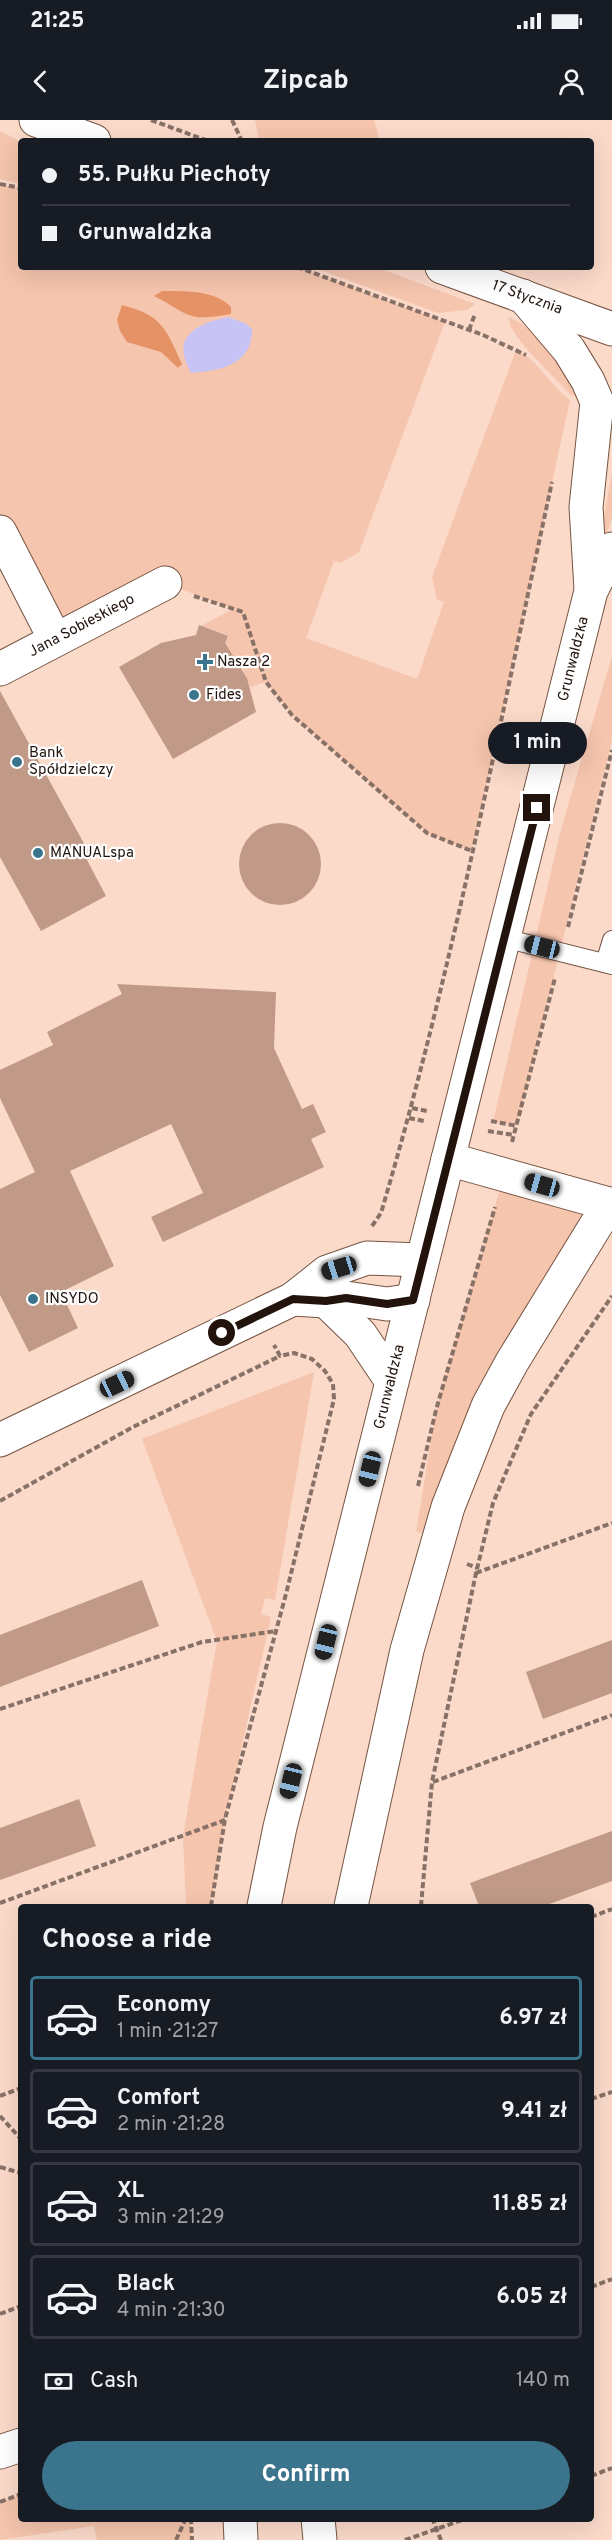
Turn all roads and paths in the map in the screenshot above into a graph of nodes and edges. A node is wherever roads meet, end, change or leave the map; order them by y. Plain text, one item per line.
1 (36, 120) edge
2 (151, 120) edge
3 (232, 120) edge
4 (87, 133) edge
5 (200, 138) edge
6 (241, 138) edge
7 (0, 184) edge
8 (18, 188) edge
9 (305, 270) edge
10 (450, 270) edge
11 (524, 296) junction
12 (612, 329) edge
13 (532, 361) dead end
14 (605, 393) edge
15 (553, 481) dead end
16 (0, 532) edge
17 (612, 549) edge
18 (165, 583) joint
19 (591, 591) junction
20 (55, 639) junction
21 (0, 669) edge
22 (472, 851) junction
23 (504, 938) junction
24 (612, 940) edge
25 (609, 964) edge
26 (448, 1159) junction
27 (504, 1175) junction
28 (610, 1205) edge
29 (370, 1228) dead end
30 (421, 1260) junction
31 (612, 1296) edge
32 (293, 1299) junction
33 (413, 1300) junction
34 (326, 1301) junction
35 (259, 1315) junction
36 (280, 1356) junction
37 (391, 1380) junction
38 (0, 1440) edge
39 (417, 1492) dead end
40 (0, 1501) edge
41 (612, 1523) edge
42 (434, 1554) junction
43 (476, 1570) junction
44 (276, 1631) junction
45 (0, 1709) edge
46 (612, 1715) edge
47 (432, 1782) junction
48 (225, 1819) junction
49 (0, 1903) edge
50 (211, 1904) edge
51 (264, 1904) edge
52 (351, 1904) edge
53 (421, 1904) edge
54 (612, 1909) edge
55 (594, 1916) edge
56 (18, 2089) edge
57 (612, 2092) edge
58 (0, 2096) edge
59 (594, 2098) edge
60 (0, 2116) edge
61 (18, 2136) edge
62 (0, 2167) edge
63 (18, 2172) edge
64 (612, 2279) edge
65 (594, 2286) edge
66 (18, 2307) edge
67 (0, 2314) edge
68 (18, 2446) edge
69 (0, 2451) edge
70 (612, 2468) edge
71 (594, 2475) edge
72 (18, 2495) edge
73 (0, 2502) edge
74 (184, 2522) edge
75 (191, 2522) edge
76 (240, 2522) edge
77 (318, 2522) edge
78 (433, 2522) edge
79 (457, 2522) edge
80 (435, 2530) junction
81 (176, 2540) edge
82 (192, 2540) edge
83 (242, 2540) edge
84 (320, 2540) edge
85 (405, 2540) edge
86 (441, 2540) edge

1 - 4 street
2 - 5 path
3 - 6 path
7 - 8 path
9 - 13 path
10 - 11 street, 17 Stycznia
11 - 12 street, 17 Stycznia
11 - 14 street, Grunwaldzka
14 - 19 street, Grunwaldzka
15 - 22 path
16 - 20 street
17 - 19 street, Grunwaldzka
18 - 20 street, Jana Sobieskiego
18 - 22 path
19 - 23 street, Grunwaldzka
20 - 21 street, Jana Sobieskiego
22 - 29 path
23 - 25 lane
23 - 26 street, Grunwaldzka
24 - 25 lane
26 - 27 street
26 - 30 street, Grunwaldzka
27 - 28 street
27 - 39 path
28 - 42 street
30 - 32 street
30 - 33 street, Grunwaldzka
31 - 43 path
32 - 34 street
32 - 35 street
33 - 34 street
33 - 37 street, Grunwaldzka
34 - 37 street
35 - 36 path
35 - 38 street
36 - 40 path
36 - 44 path
37 - 51 street, Grunwaldzka
41 - 43 path
42 - 43 path
42 - 52 street
43 - 47 path
44 - 45 path
44 - 48 path
46 - 47 path
47 - 53 path
48 - 49 path
48 - 50 path
54 - 55 path
56 - 58 path
57 - 59 path
60 - 61 path
62 - 63 path
64 - 65 path
66 - 67 path
68 - 69 street
70 - 71 path
72 - 73 path
74 - 81 path
75 - 82 path
76 - 83 street
77 - 84 street
78 - 80 path
79 - 80 path
80 - 85 path
80 - 86 path

